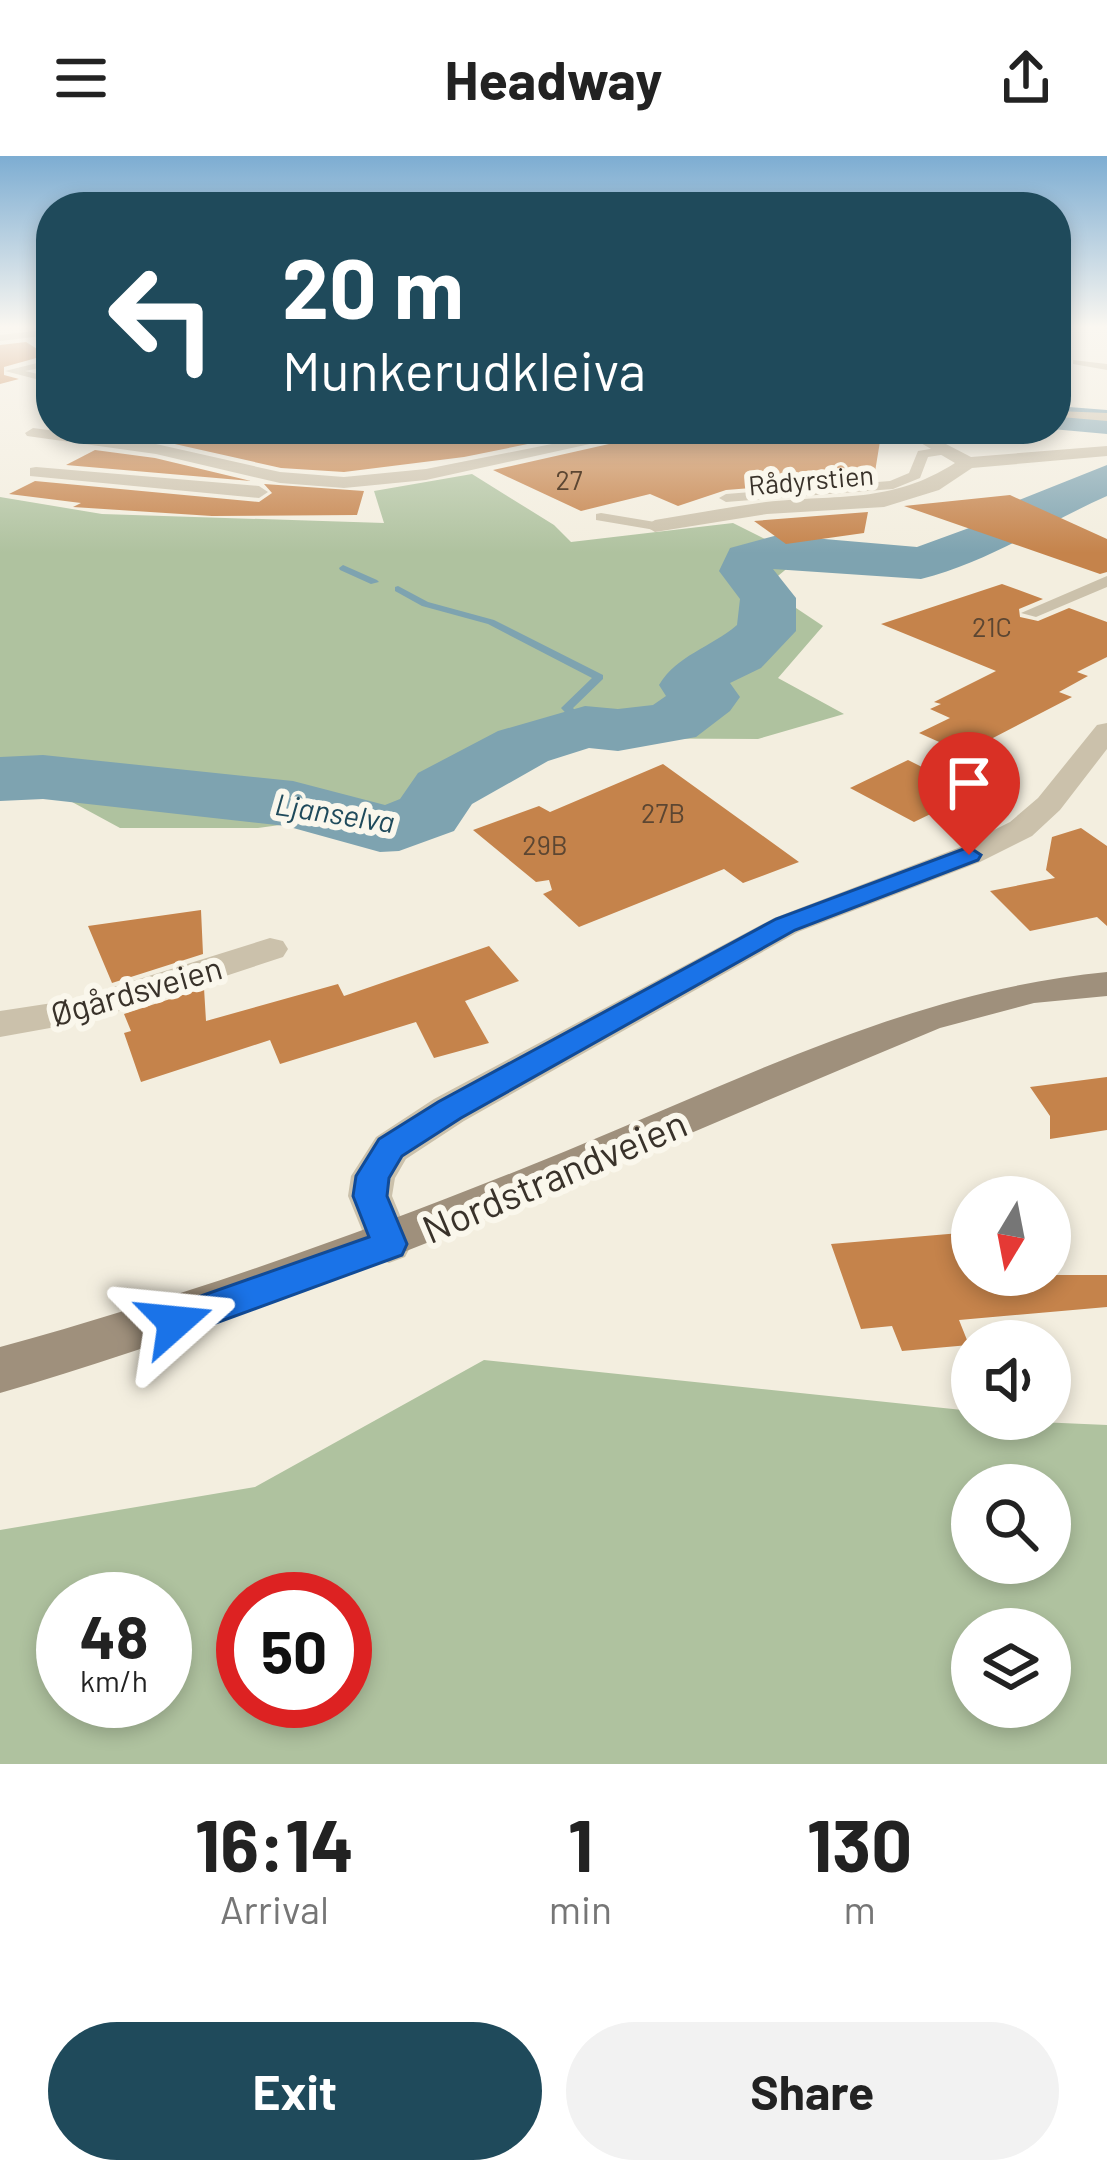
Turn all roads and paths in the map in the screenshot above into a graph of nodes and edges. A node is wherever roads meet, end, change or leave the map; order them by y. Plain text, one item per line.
1 (1071, 414) edge
2 (1107, 417) edge
3 (107, 444) edge
4 (554, 444) edge
5 (930, 444) edge
6 (942, 451) junction
7 (1107, 451) edge
8 (968, 464) junction
9 (36, 472) dead end
10 (265, 486) junction
11 (341, 495) dead end
12 (726, 498) dead end
13 (601, 517) dead end
14 (655, 526) joint
15 (1107, 581) edge
16 (1030, 613) dead end
17 (1107, 731) edge
18 (270, 949) dead end
19 (1107, 984) edge
20 (0, 1024) edge
21 (389, 1244) junction
22 (0, 1370) edge

1 - 2 lane
3 - 10 street
4 - 10 street
5 - 6 street
6 - 8 street
6 - 12 lane
7 - 8 street, Rådyrstien
8 - 14 street, Rådyrstien
9 - 10 street
10 - 11 street
13 - 14 lane
15 - 16 lane
17 - 21 street
18 - 20 street, Øgårdsveien
19 - 21 main road, Nordstrandveien
21 - 22 main road, Nordstrandveien

